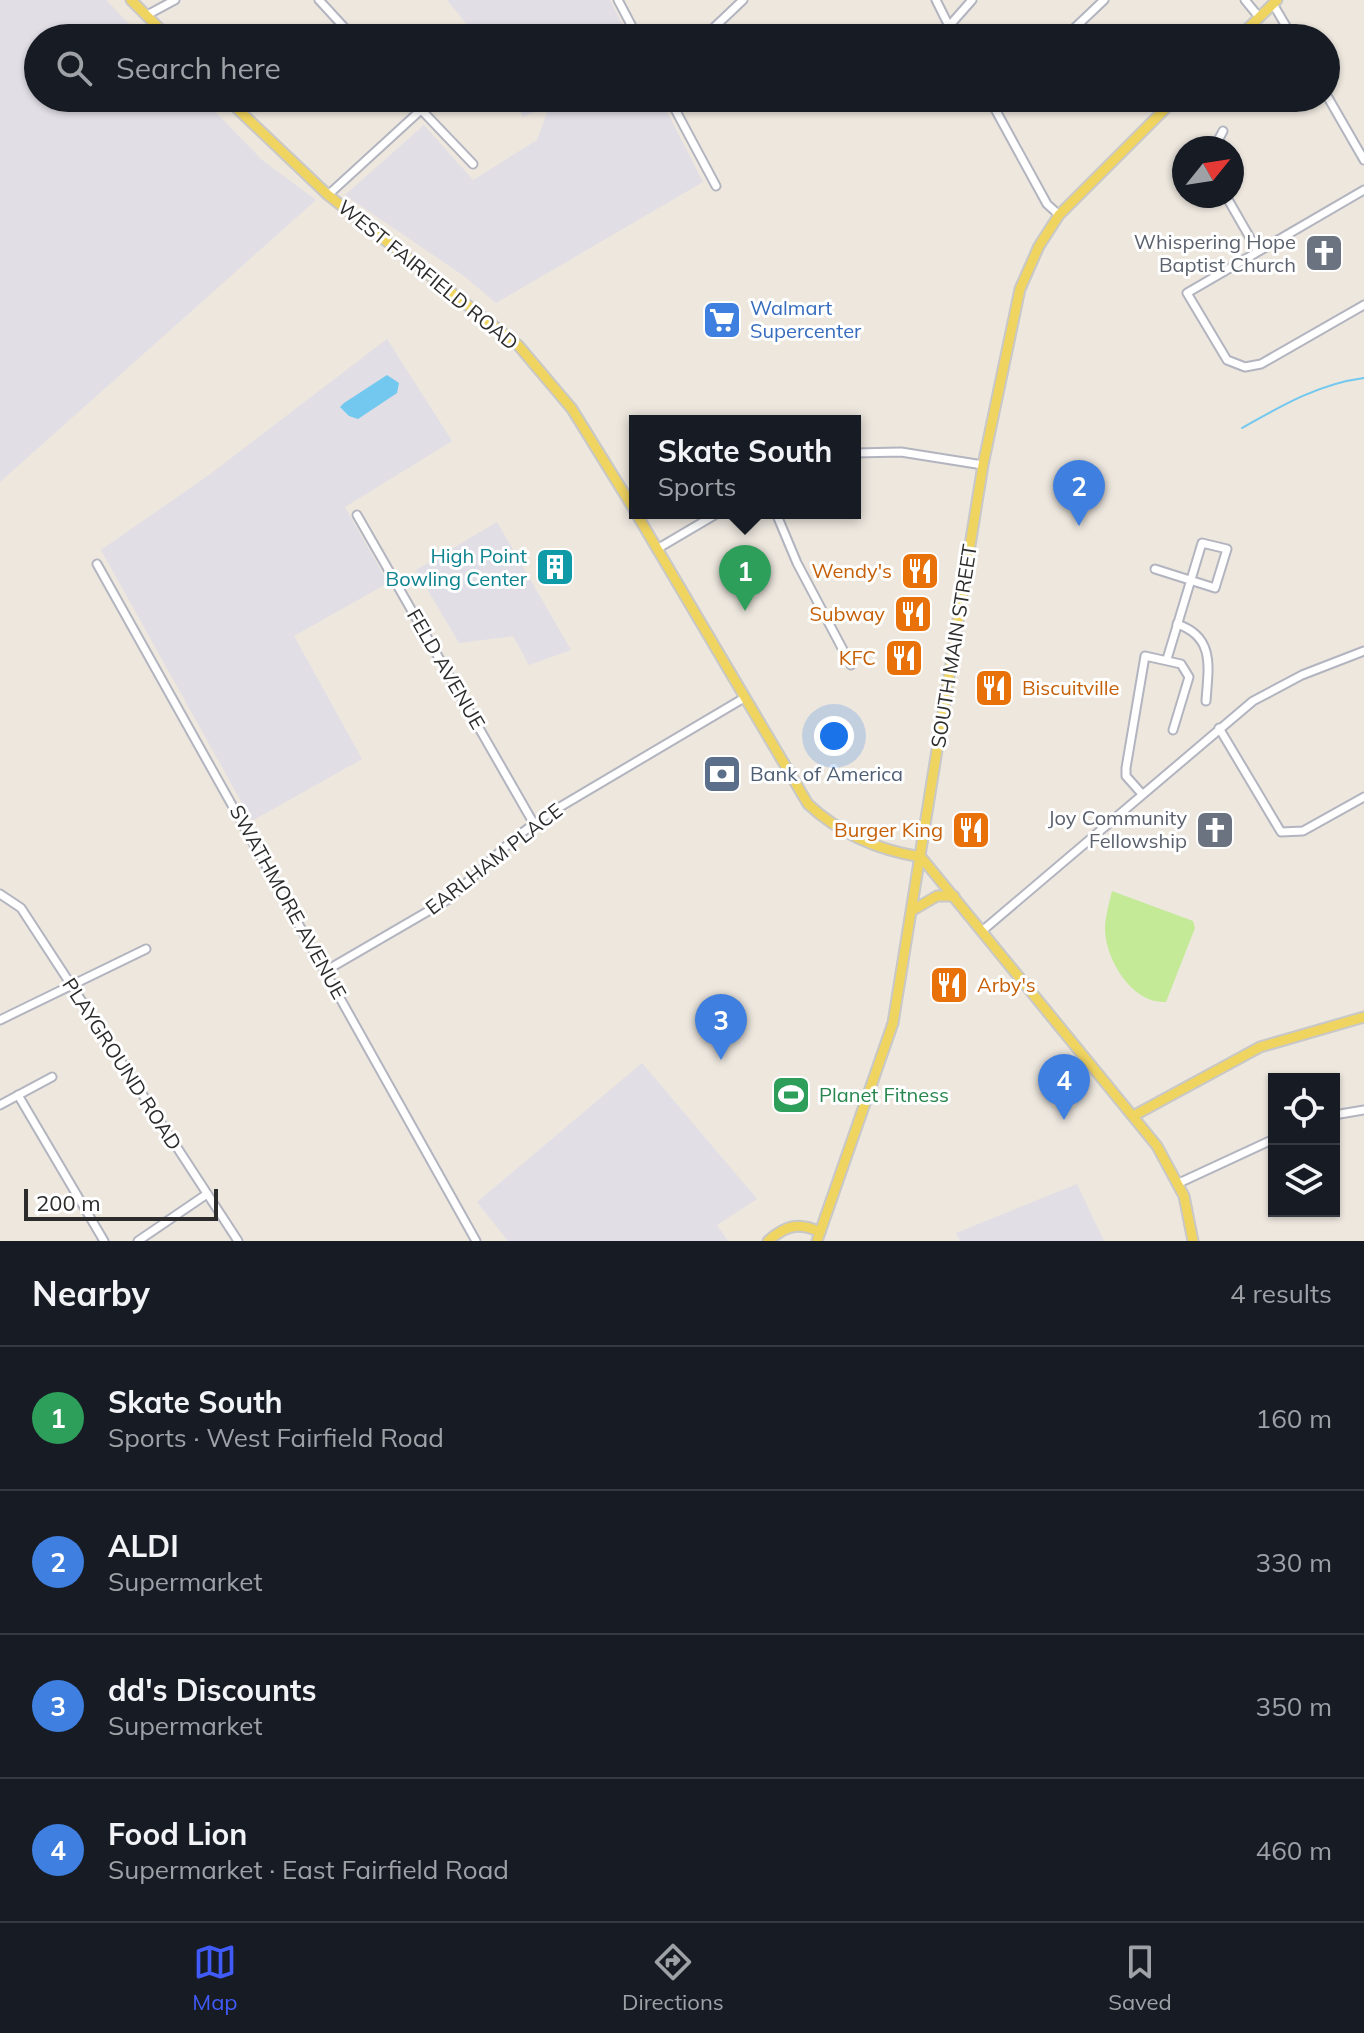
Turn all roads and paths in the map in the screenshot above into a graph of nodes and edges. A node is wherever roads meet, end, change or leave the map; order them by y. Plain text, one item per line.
1 (131, 0) edge
2 (175, 0) edge
3 (319, 0) edge
4 (618, 0) edge
5 (743, 0) edge
6 (936, 0) edge
7 (972, 0) edge
8 (1104, 0) edge
9 (1245, 0) edge
10 (1275, 2) edge
11 (147, 15) junction
12 (1259, 17) junction
13 (156, 24) edge
14 (341, 24) edge
15 (631, 24) edge
16 (718, 24) edge
17 (949, 24) edge
18 (951, 24) edge
19 (1079, 24) edge
20 (1252, 24) edge
21 (1286, 24) edge
22 (241, 112) edge
23 (419, 112) edge
24 (423, 112) edge
25 (676, 112) edge
26 (996, 112) edge
27 (1162, 112) edge
28 (1336, 112) edge
29 (1223, 131) dead end
30 (1220, 136) edge
31 (1364, 160) edge
32 (473, 164) dead end
33 (716, 186) dead end
34 (1364, 190) edge
35 (328, 195) junction
36 (1233, 208) edge
37 (1059, 215) junction
38 (1257, 250) junction
39 (1364, 305) edge
40 (861, 453) edge
41 (983, 465) junction
42 (629, 501) edge
43 (357, 515) dead end
44 (640, 519) edge
45 (708, 519) edge
46 (779, 519) edge
47 (657, 549) junction
48 (97, 564) dead end
49 (1155, 569) dead end
50 (1190, 580) junction
51 (1177, 624) junction
52 (1364, 651) edge
53 (1167, 659) junction
54 (851, 665) dead end
55 (744, 698) junction
56 (1206, 701) dead end
57 (1219, 728) junction
58 (1173, 730) dead end
59 (1142, 794) junction
60 (1364, 797) edge
61 (534, 824) junction
62 (921, 857) junction
63 (0, 894) edge
64 (954, 896) junction
65 (913, 910) junction
66 (982, 931) junction
67 (146, 949) dead end
68 (327, 970) junction
69 (71, 986) junction
70 (1364, 1017) edge
71 (0, 1020) edge
72 (52, 1077) dead end
73 (18, 1095) junction
74 (0, 1105) edge
75 (1364, 1110) edge
76 (1340, 1114) edge
77 (1133, 1116) junction
78 (1268, 1142) edge
79 (1179, 1183) junction
80 (207, 1194) junction
81 (819, 1236) edge
82 (104, 1241) edge
83 (138, 1241) edge
84 (238, 1241) edge
85 (476, 1241) edge
86 (768, 1241) edge
87 (1193, 1241) edge

1 - 11 main road
2 - 11 street
3 - 14 street
4 - 15 street
5 - 16 street
6 - 17 street
7 - 18 street
8 - 19 street
9 - 12 street
10 - 12 main road
10 - 21 street
11 - 13 main road
12 - 20 main road
22 - 35 main road, WEST FAIRFIELD ROAD
23 - 35 street
24 - 32 street
25 - 33 street
26 - 37 street
27 - 37 main road, SOUTH MAIN STREET
28 - 31 street
29 - 30 street
34 - 38 street
35 - 42 main road, WEST FAIRFIELD ROAD
36 - 38 street
37 - 41 main road, SOUTH MAIN STREET
38 - 39 street
40 - 41 street
41 - 62 main road, SOUTH MAIN STREET
43 - 61 street, FELD AVENUE
44 - 47 main road, WEST FAIRFIELD ROAD
45 - 47 street
46 - 54 street
47 - 55 main road, WEST FAIRFIELD ROAD
48 - 68 street, SWATHMORE AVENUE
49 - 50 street
50 - 50 street
50 - 51 street
51 - 53 street
51 - 56 street
52 - 57 street
53 - 58 street
53 - 59 street
55 - 61 street, EARLHAM PLACE
55 - 62 main road, WEST FAIRFIELD ROAD
57 - 59 street
57 - 60 street
59 - 66 street
61 - 68 street, EARLHAM PLACE
62 - 64 main road
62 - 65 main road, SOUTH MAIN STREET
63 - 69 street, PLAYGROUND ROAD
64 - 65 main road
64 - 66 main road
65 - 81 main road, SOUTH MAIN STREET
66 - 77 main road
67 - 69 street
68 - 85 street, SWATHMORE AVENUE
69 - 71 street
69 - 80 street, PLAYGROUND ROAD
70 - 77 main road
72 - 73 street
73 - 74 street
73 - 82 street
75 - 76 street
77 - 79 main road
78 - 79 street
79 - 87 main road
80 - 83 street
80 - 84 street, PLAYGROUND ROAD
81 - 86 main road

